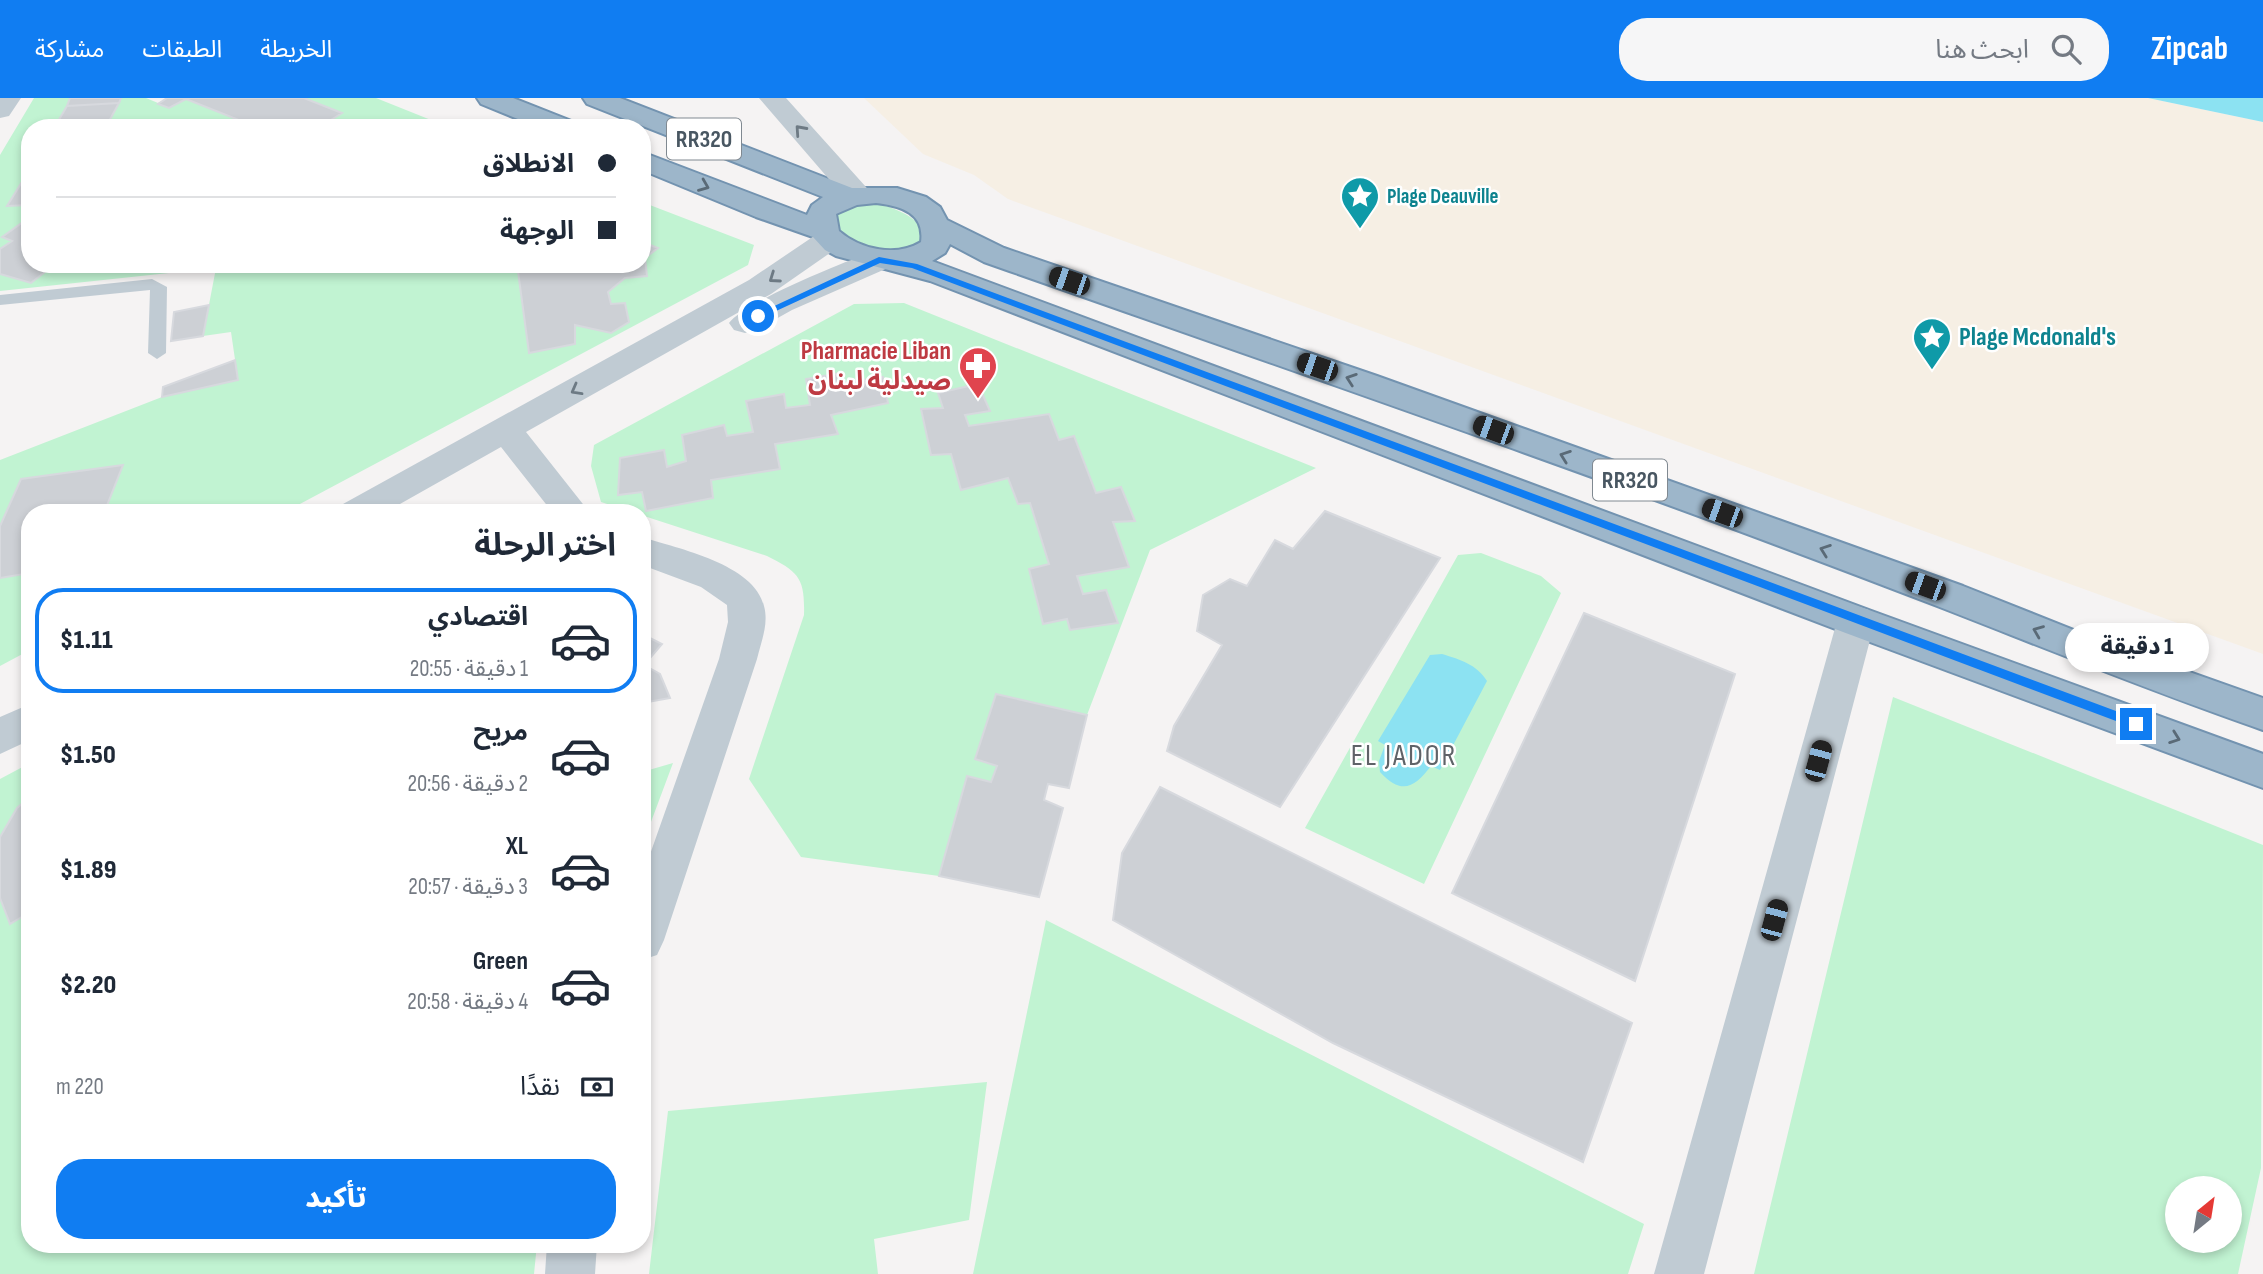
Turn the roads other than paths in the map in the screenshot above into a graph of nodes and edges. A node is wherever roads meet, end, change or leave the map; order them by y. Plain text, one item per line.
1 (8, 98) edge
2 (490, 98) edge
3 (596, 98) edge
4 (772, 98) edge
5 (0, 110) edge
6 (542, 119) edge
7 (651, 164) edge
8 (851, 194) junction
9 (937, 226) junction
10 (826, 235) junction
11 (888, 260) junction
12 (0, 300) edge
13 (157, 353) dead end
14 (513, 438) junction
15 (374, 504) edge
16 (416, 504) edge
17 (566, 504) edge
18 (651, 554) edge
19 (1856, 621) junction
20 (21, 699) edge
21 (0, 710) edge
22 (2263, 714) edge
23 (21, 725) edge
24 (0, 737) edge
25 (2263, 771) edge
26 (651, 914) edge
27 (571, 1253) edge
28 (570, 1274) edge
29 (1679, 1274) edge

1 - 5 street
2 - 6 highway
3 - 8 highway, RR320
8 -> 4 street
7 -> 10 highway, RR320
8 - 9 highway, RR320
8 - 10 highway
9 - 11 highway
22 -> 9 highway, RR320
10 - 11 highway, RR320
10 -> 14 street
11 - 14 street
11 - 19 highway, RR320
12 - 13 lane
14 - 15 street
14 - 16 street
14 - 17 street
18 - 26 street
19 -> 25 highway, RR320
19 - 29 street
20 - 21 street
23 - 24 street
27 - 28 street

